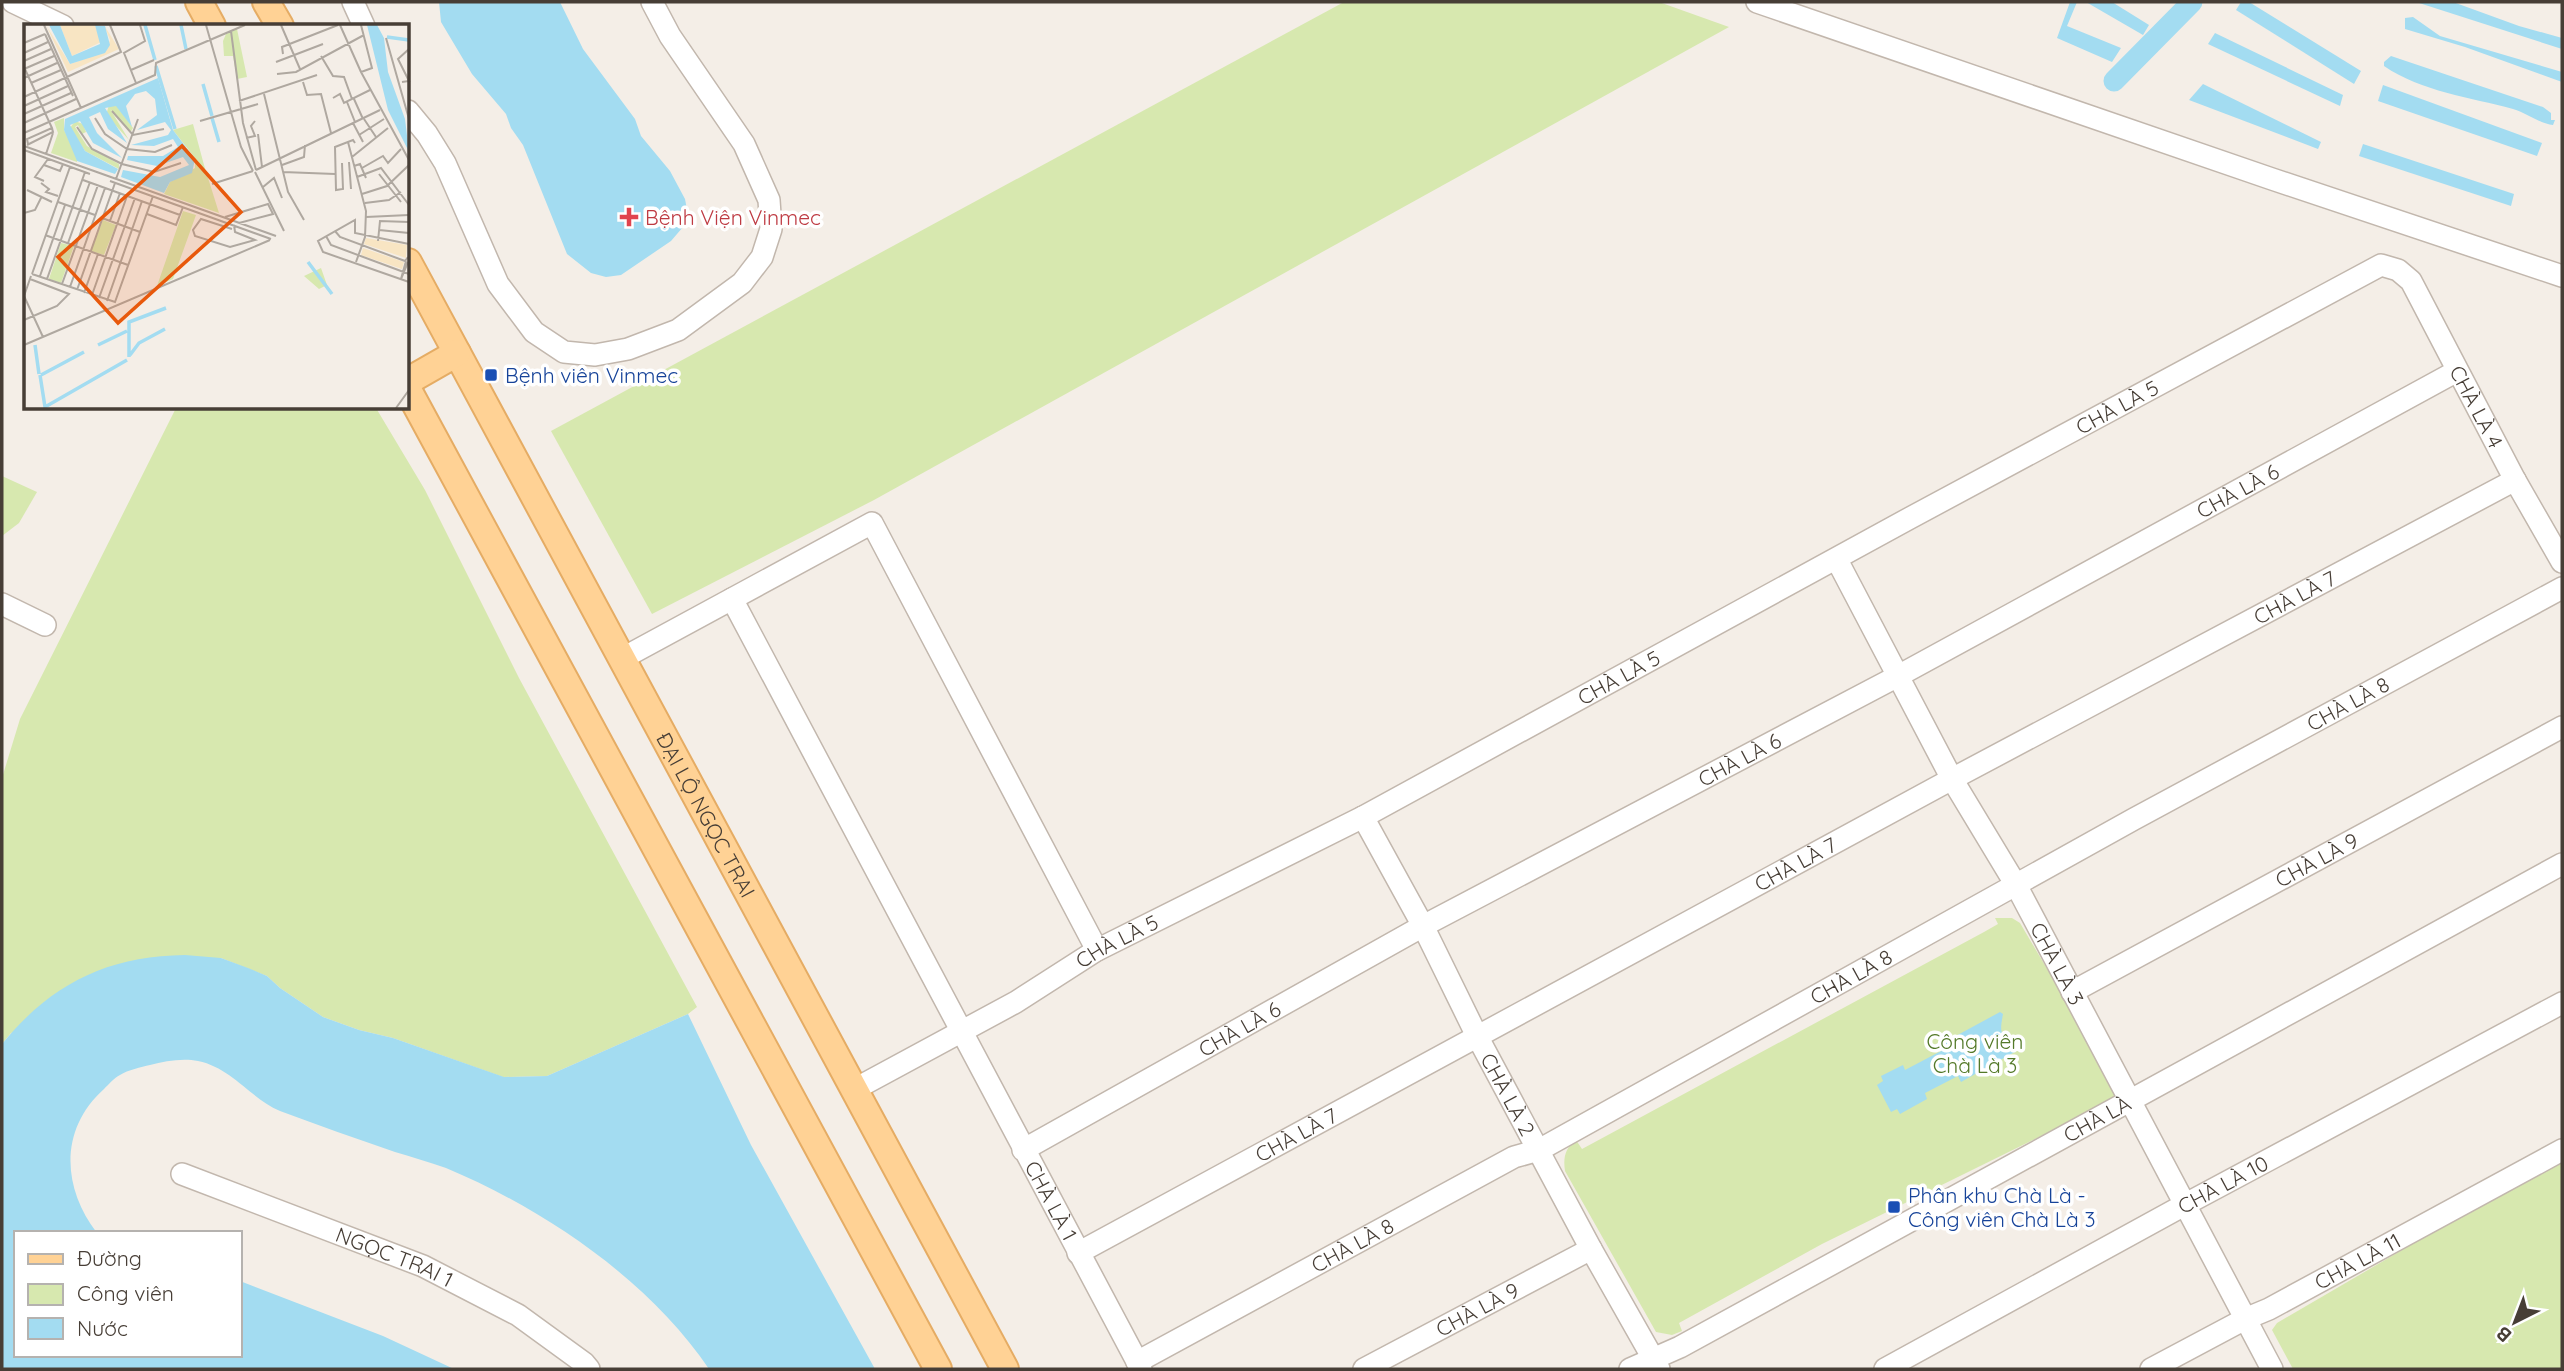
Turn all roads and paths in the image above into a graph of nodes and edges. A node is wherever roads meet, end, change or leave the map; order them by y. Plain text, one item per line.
1 (13, 2) edge
2 (199, 2) edge
3 (266, 2) edge
4 (353, 2) edge
5 (652, 2) edge
6 (1757, 2) edge
7 (59, 24) edge
8 (211, 24) edge
9 (278, 24) edge
10 (364, 24) edge
11 (410, 113) edge
12 (2381, 265) joint
13 (410, 266) edge
14 (2562, 276) edge
15 (457, 353) junction
16 (2457, 371) junction
17 (410, 380) edge
18 (410, 394) edge
19 (2515, 480) junction
20 (1837, 560) junction
21 (2562, 562) edge
22 (2562, 588) edge
23 (732, 599) junction
24 (2, 604) edge
25 (46, 625) dead end
26 (623, 658) junction
27 (1898, 676) junction
28 (2562, 727) edge
29 (1952, 779) junction
30 (1363, 817) junction
31 (2562, 864) edge
32 (2016, 885) junction
33 (1423, 926) junction
34 (1097, 950) junction
35 (2072, 992) junction
36 (2562, 1003) edge
37 (962, 1032) junction
38 (1478, 1037) junction
39 (855, 1089) junction
40 (2130, 1099) junction
41 (1023, 1150) junction
42 (1539, 1150) junction
43 (2562, 1150) edge
44 (182, 1174) dead end
45 (2186, 1204) junction
46 (1591, 1249) junction
47 (1078, 1253) junction
48 (2245, 1319) junction
49 (1657, 1364) edge
50 (1139, 1365) edge
51 (589, 1369) edge
52 (938, 1369) edge
53 (1005, 1369) edge
54 (1364, 1369) edge
55 (1630, 1369) edge
56 (1885, 1369) edge
57 (2151, 1369) edge
58 (2272, 1369) edge

1 - 7 street
2 - 8 main road
3 - 9 main road
4 - 10 street
5 - 11 street
6 - 14 street
12 - 16 street, CHÀ LÀ 4
12 - 20 street, CHÀ LÀ 5
13 - 15 main road, ĐẠI LỘ NGỌC TRAI
15 - 17 main road
15 - 26 main road, ĐẠI LỘ NGỌC TRAI
16 - 19 street, CHÀ LÀ 4
16 - 27 street, CHÀ LÀ 6
18 - 52 main road
19 - 21 street, CHÀ LÀ 4
19 - 29 street, CHÀ LÀ 7
20 - 27 street, CHÀ LÀ 3
20 - 30 street, CHÀ LÀ 5
22 - 32 street, CHÀ LÀ 8
23 - 26 street
23 - 34 street
23 - 37 street, CHÀ LÀ 1
24 - 25 street
26 - 39 main road, ĐẠI LỘ NGỌC TRAI
27 - 29 street, CHÀ LÀ 3
27 - 33 street, CHÀ LÀ 6
28 - 35 street, CHÀ LÀ 9
29 - 32 street, CHÀ LÀ 3
29 - 38 street, CHÀ LÀ 7
30 - 33 street, CHÀ LÀ 2
30 - 34 street, CHÀ LÀ 5
31 - 40 street, CHÀ LÀ
32 - 35 street, CHÀ LÀ 3
32 - 42 street, CHÀ LÀ 8
33 - 38 street, CHÀ LÀ 2
33 - 41 street, CHÀ LÀ 6
34 - 37 street, CHÀ LÀ 5
35 - 40 street, CHÀ LÀ 3
36 - 45 street, CHÀ LÀ 10
37 - 39 street, CHÀ LÀ 5
37 - 41 street, CHÀ LÀ 1
38 - 42 street, CHÀ LÀ 2
38 - 47 street, CHÀ LÀ 7
39 - 53 main road, ĐẠI LỘ NGỌC TRAI
40 - 45 street, CHÀ LÀ 3
40 - 49 street, CHÀ LÀ
41 - 47 street, CHÀ LÀ 1
42 - 46 street, CHÀ LÀ 2
42 - 50 street, CHÀ LÀ 8
43 - 48 street, CHÀ LÀ 11
44 - 51 street, NGỌC TRAI 1
45 - 48 street, CHÀ LÀ 3
45 - 56 street, CHÀ LÀ 10
46 - 49 street, CHÀ LÀ 2
46 - 54 street, CHÀ LÀ 9
47 - 50 street, CHÀ LÀ 1
48 - 57 street, CHÀ LÀ 11
48 - 58 street, CHÀ LÀ 3
49 - 55 street, CHÀ LÀ

